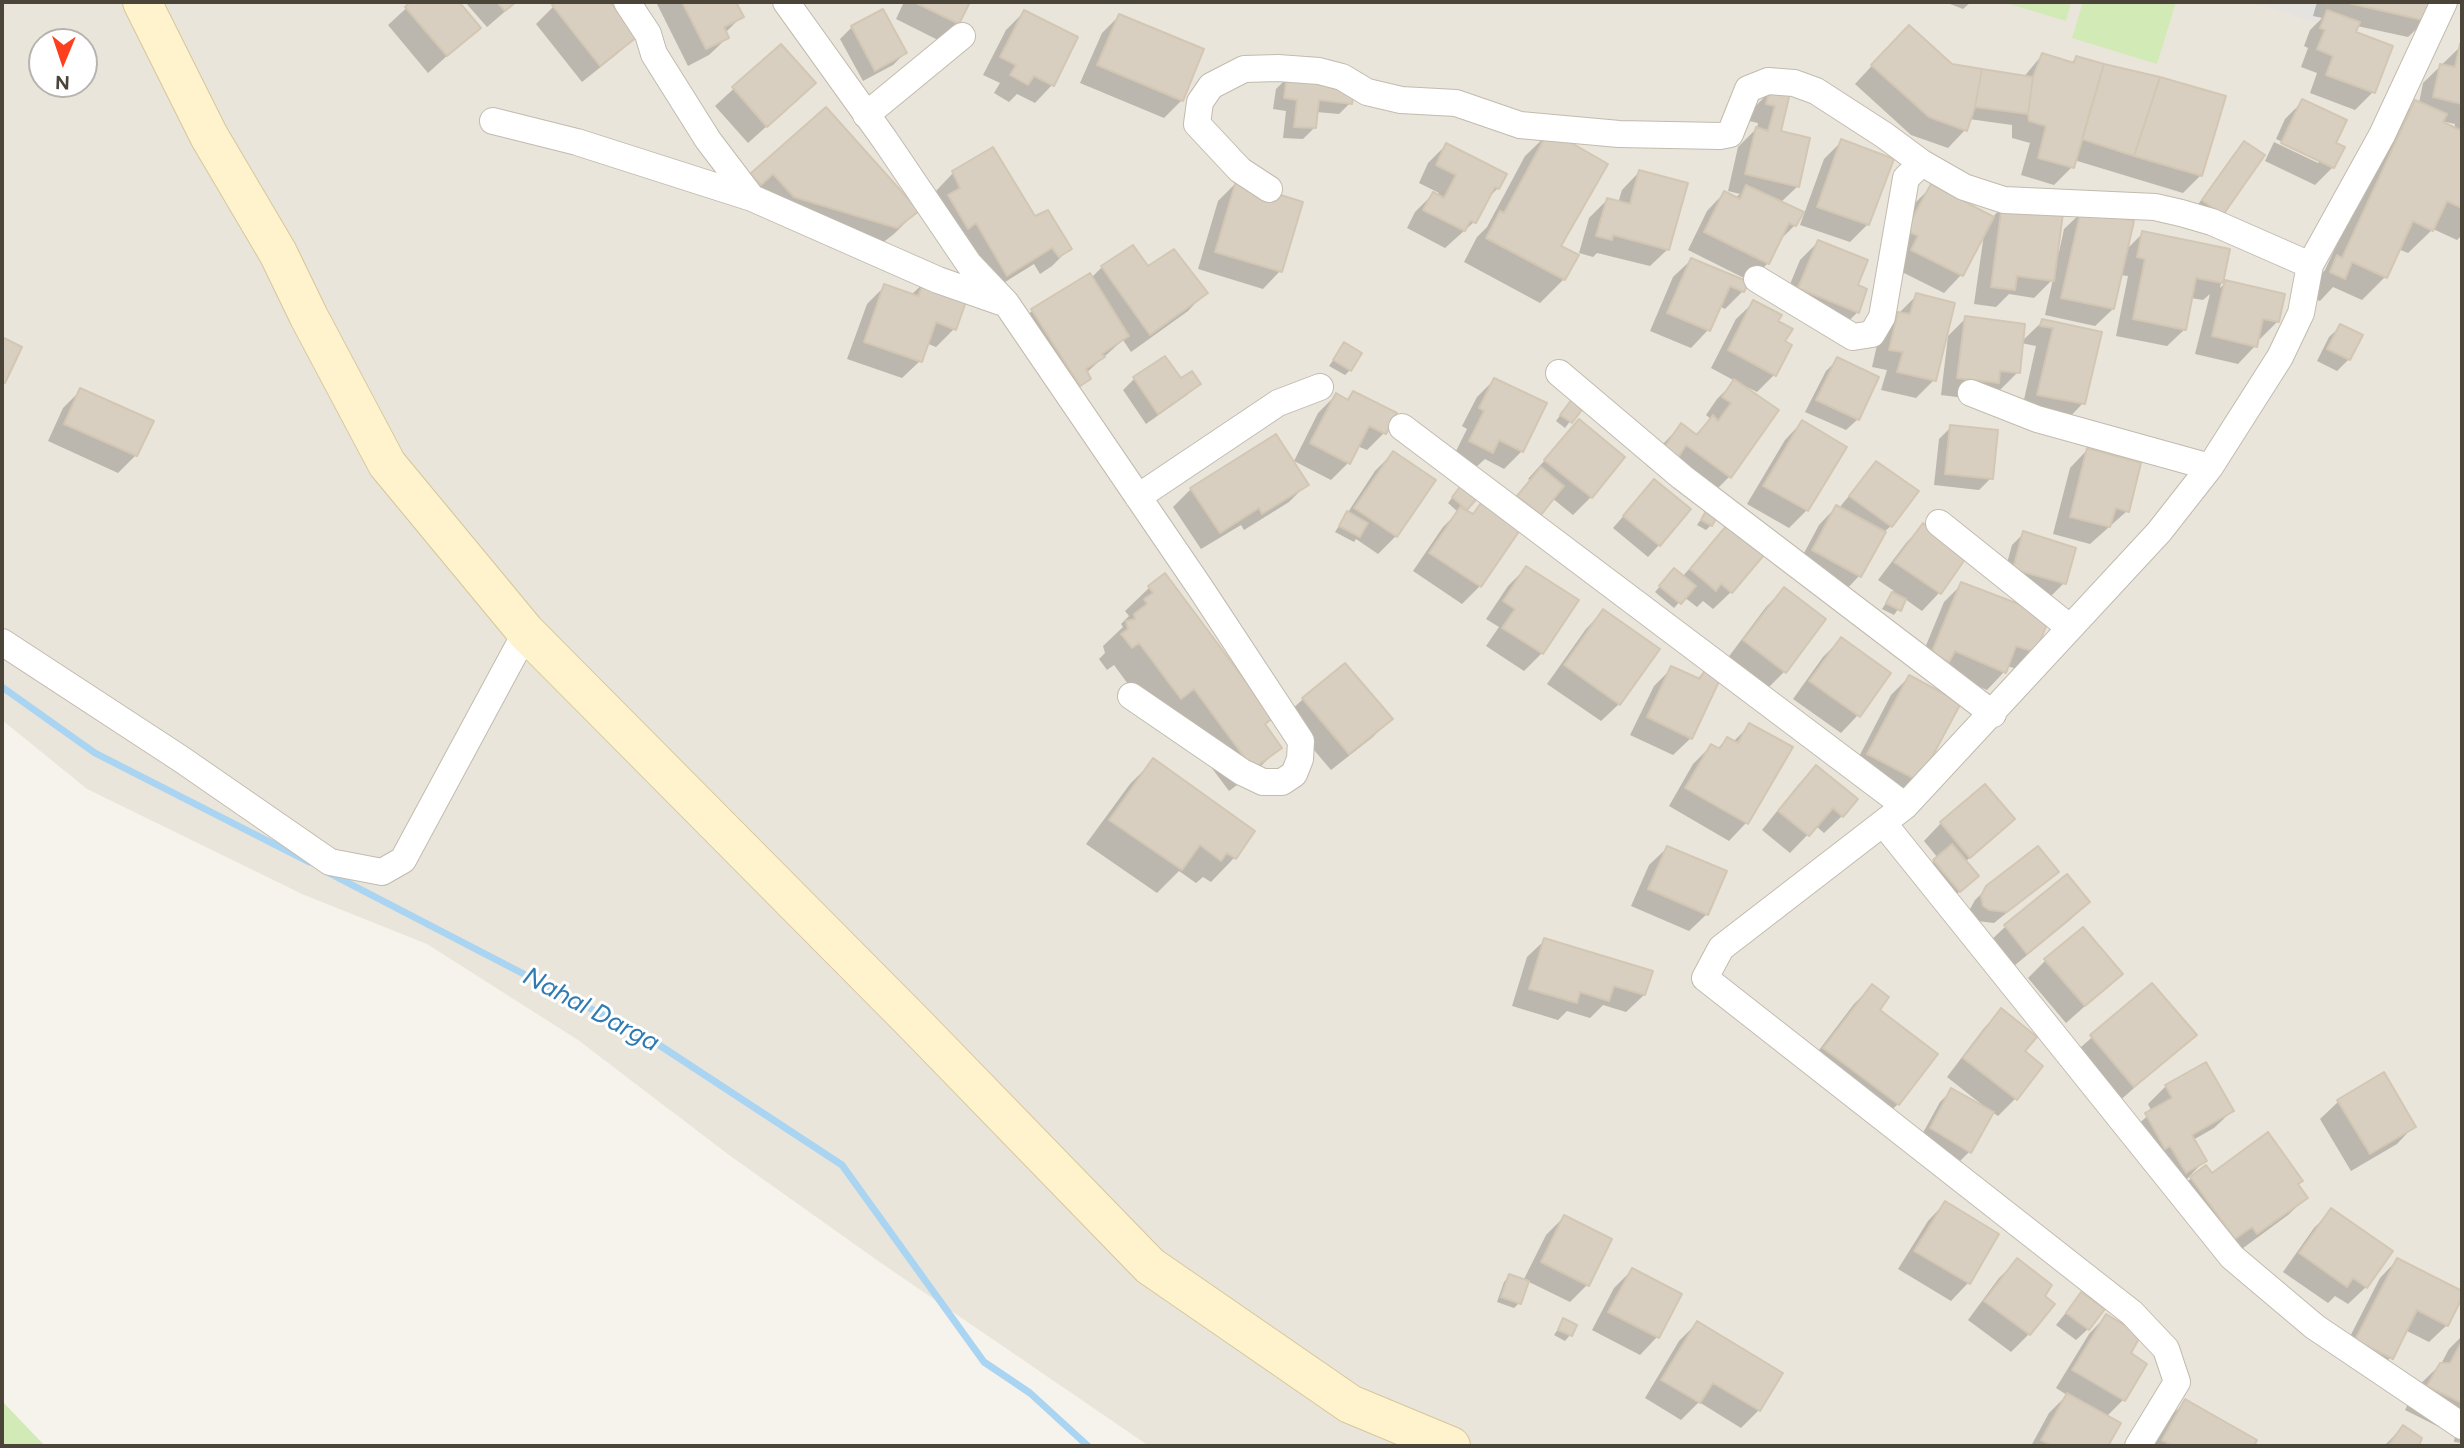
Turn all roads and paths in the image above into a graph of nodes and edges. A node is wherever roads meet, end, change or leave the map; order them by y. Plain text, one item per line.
1 (142, 2) edge
2 (627, 2) edge
3 (786, 2) edge
4 (2444, 2) edge
5 (962, 36) dead end
6 (866, 114) junction
7 (493, 121) dead end
8 (1922, 163) junction
9 (1269, 189) dead end
10 (752, 198) junction
11 (2310, 265) junction
12 (1757, 279) dead end
13 (1006, 303) junction
14 (1559, 373) dead end
15 (1320, 387) dead end
16 (1971, 393) dead end
17 (1402, 427) dead end
18 (2210, 467) junction
19 (1138, 497) junction
20 (1939, 523) dead end
21 (2069, 627) junction
22 (526, 632) junction
23 (2, 642) edge
24 (1130, 696) dead end
25 (1993, 714) junction
26 (1905, 806) junction
27 (1884, 824) junction
28 (2462, 1426) edge
29 (1451, 1446) edge
30 (2138, 1446) edge

1 - 22 street
2 - 10 street
3 - 6 street
4 - 11 street
5 - 6 street
6 - 13 street
7 - 10 street
8 - 9 street
8 - 11 street
8 - 12 street
10 - 13 street
11 - 18 street
13 - 19 street
14 - 25 street
15 - 19 street
16 - 18 street
17 - 26 street
18 - 21 street
19 - 24 street
20 - 21 street
21 - 25 street
22 - 23 street
22 - 29 street
25 - 26 street
26 - 27 street
27 - 28 street
27 - 30 street

